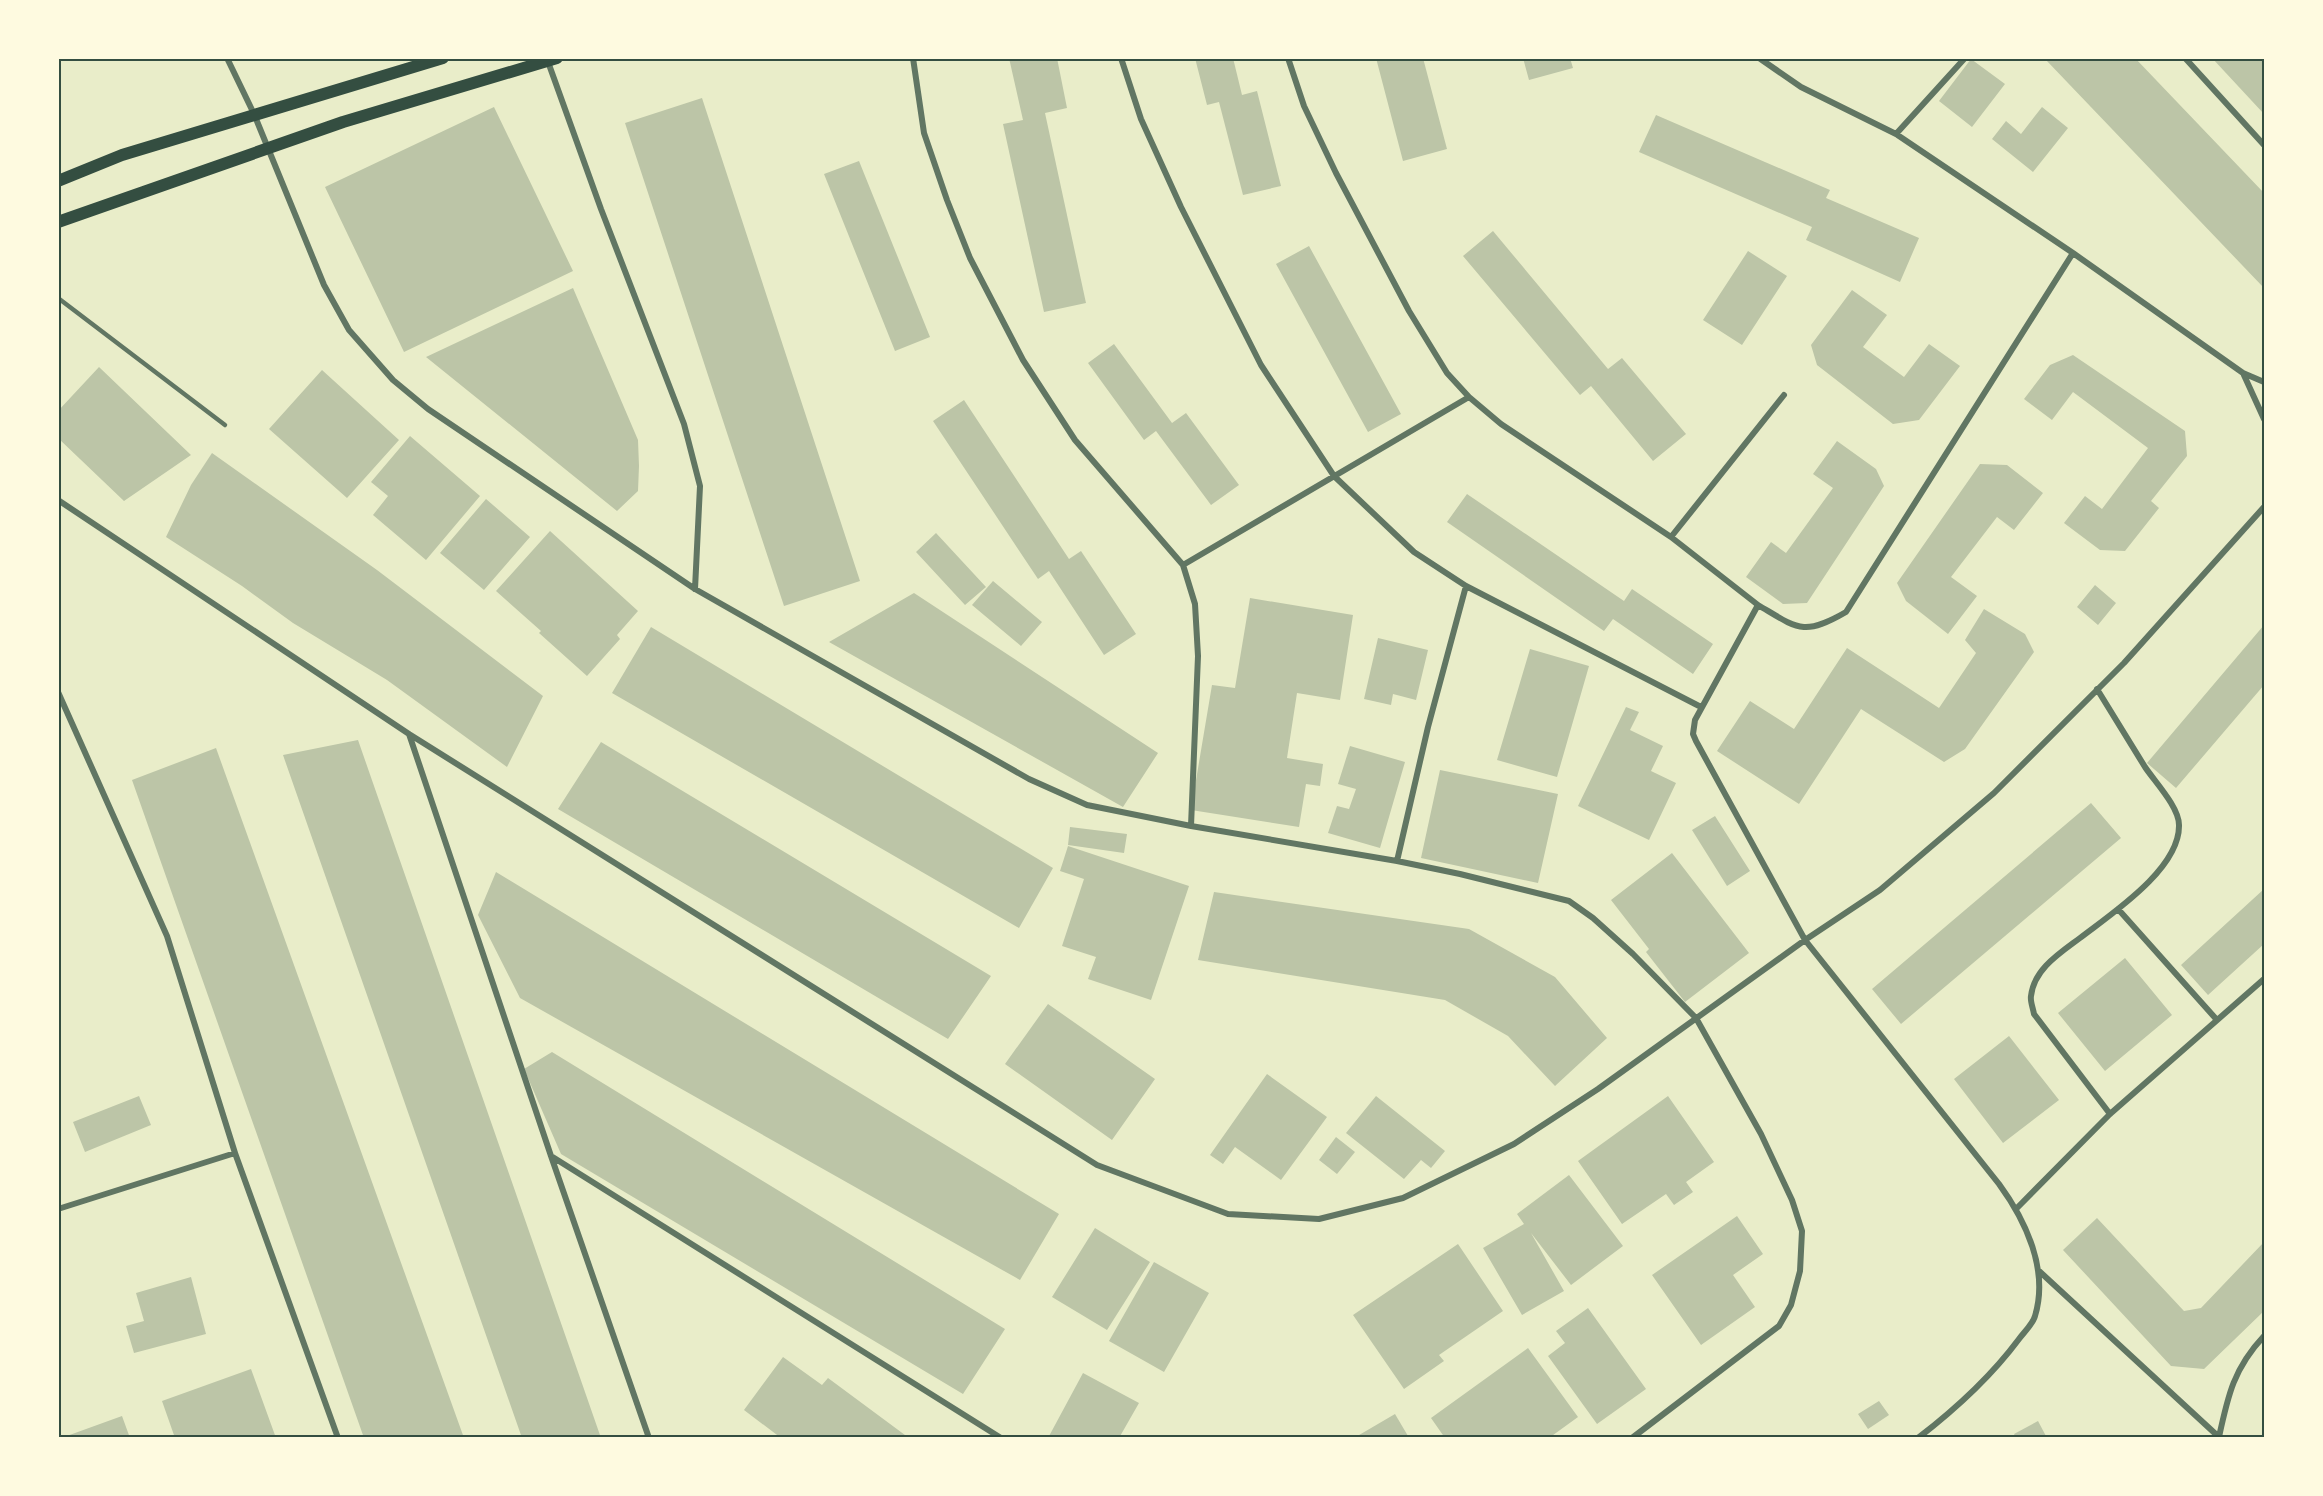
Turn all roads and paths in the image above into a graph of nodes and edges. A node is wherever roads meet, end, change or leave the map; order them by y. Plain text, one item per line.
1 (227, 58) edge
2 (443, 58) edge
3 (913, 58) edge
4 (1121, 58) edge
5 (1288, 58) edge
6 (1759, 58) edge
7 (1965, 58) edge
8 (2185, 58) edge
9 (551, 59) edge
10 (254, 114) junction
11 (1896, 134) junction
12 (2265, 145) edge
13 (268, 149) junction
14 (58, 182) edge
15 (58, 222) edge
16 (2073, 253) junction
17 (58, 298) edge
18 (2243, 373) junction
19 (2265, 382) edge
20 (1784, 395) dead end
21 (1469, 397) junction
22 (2265, 418) edge
23 (225, 425) dead end
24 (1334, 476) junction
25 (58, 500) edge
26 (2265, 507) edge
27 (1671, 537) junction
28 (1183, 565) junction
29 (1466, 586) junction
30 (695, 588) junction
31 (1758, 605) junction
32 (2097, 689) junction
33 (58, 692) edge
34 (1701, 706) junction
35 (409, 734) junction
36 (1191, 826) junction
37 (1398, 861) junction
38 (2118, 909) junction
39 (1805, 940) junction
40 (2265, 979) edge
41 (1696, 1018) junction
42 (2217, 1020) junction
43 (2110, 1114) junction
44 (235, 1154) junction
45 (551, 1156) junction
46 (2017, 1208) junction
47 (58, 1209) edge
48 (2037, 1269) junction
49 (2265, 1336) edge
50 (338, 1437) edge
51 (649, 1437) edge
52 (1001, 1437) edge
53 (1632, 1437) edge
54 (1918, 1437) edge
55 (2219, 1437) edge

1 - 10 street
2 - 10 main road
3 - 28 street
4 - 24 street
5 - 21 street
6 - 11 street
7 - 11 street
8 - 12 street
9 - 13 main road
9 - 30 street
10 - 13 street
10 - 14 main road
11 - 16 street
13 - 15 main road
13 - 30 street
16 - 18 street
16 - 31 street
17 - 23 lane
18 - 19 street
18 - 22 street
20 - 27 street
21 - 24 street
21 - 27 street
24 - 28 street
24 - 29 street
25 - 35 street
26 - 32 street
27 - 31 street
28 - 36 street
29 - 34 street
29 - 37 street
30 - 36 street
31 - 34 street
32 - 38 street
32 - 39 street
33 - 44 street
34 - 39 street
35 - 41 street
35 - 45 street
36 - 37 street
37 - 41 street
38 - 42 street
38 - 43 street
39 - 41 street
39 - 46 street
40 - 42 street
41 - 53 street
42 - 43 street
43 - 46 street
44 - 47 street
44 - 50 street
45 - 51 street
45 - 52 street
46 - 48 street
48 - 54 street
48 - 55 street
49 - 55 street

